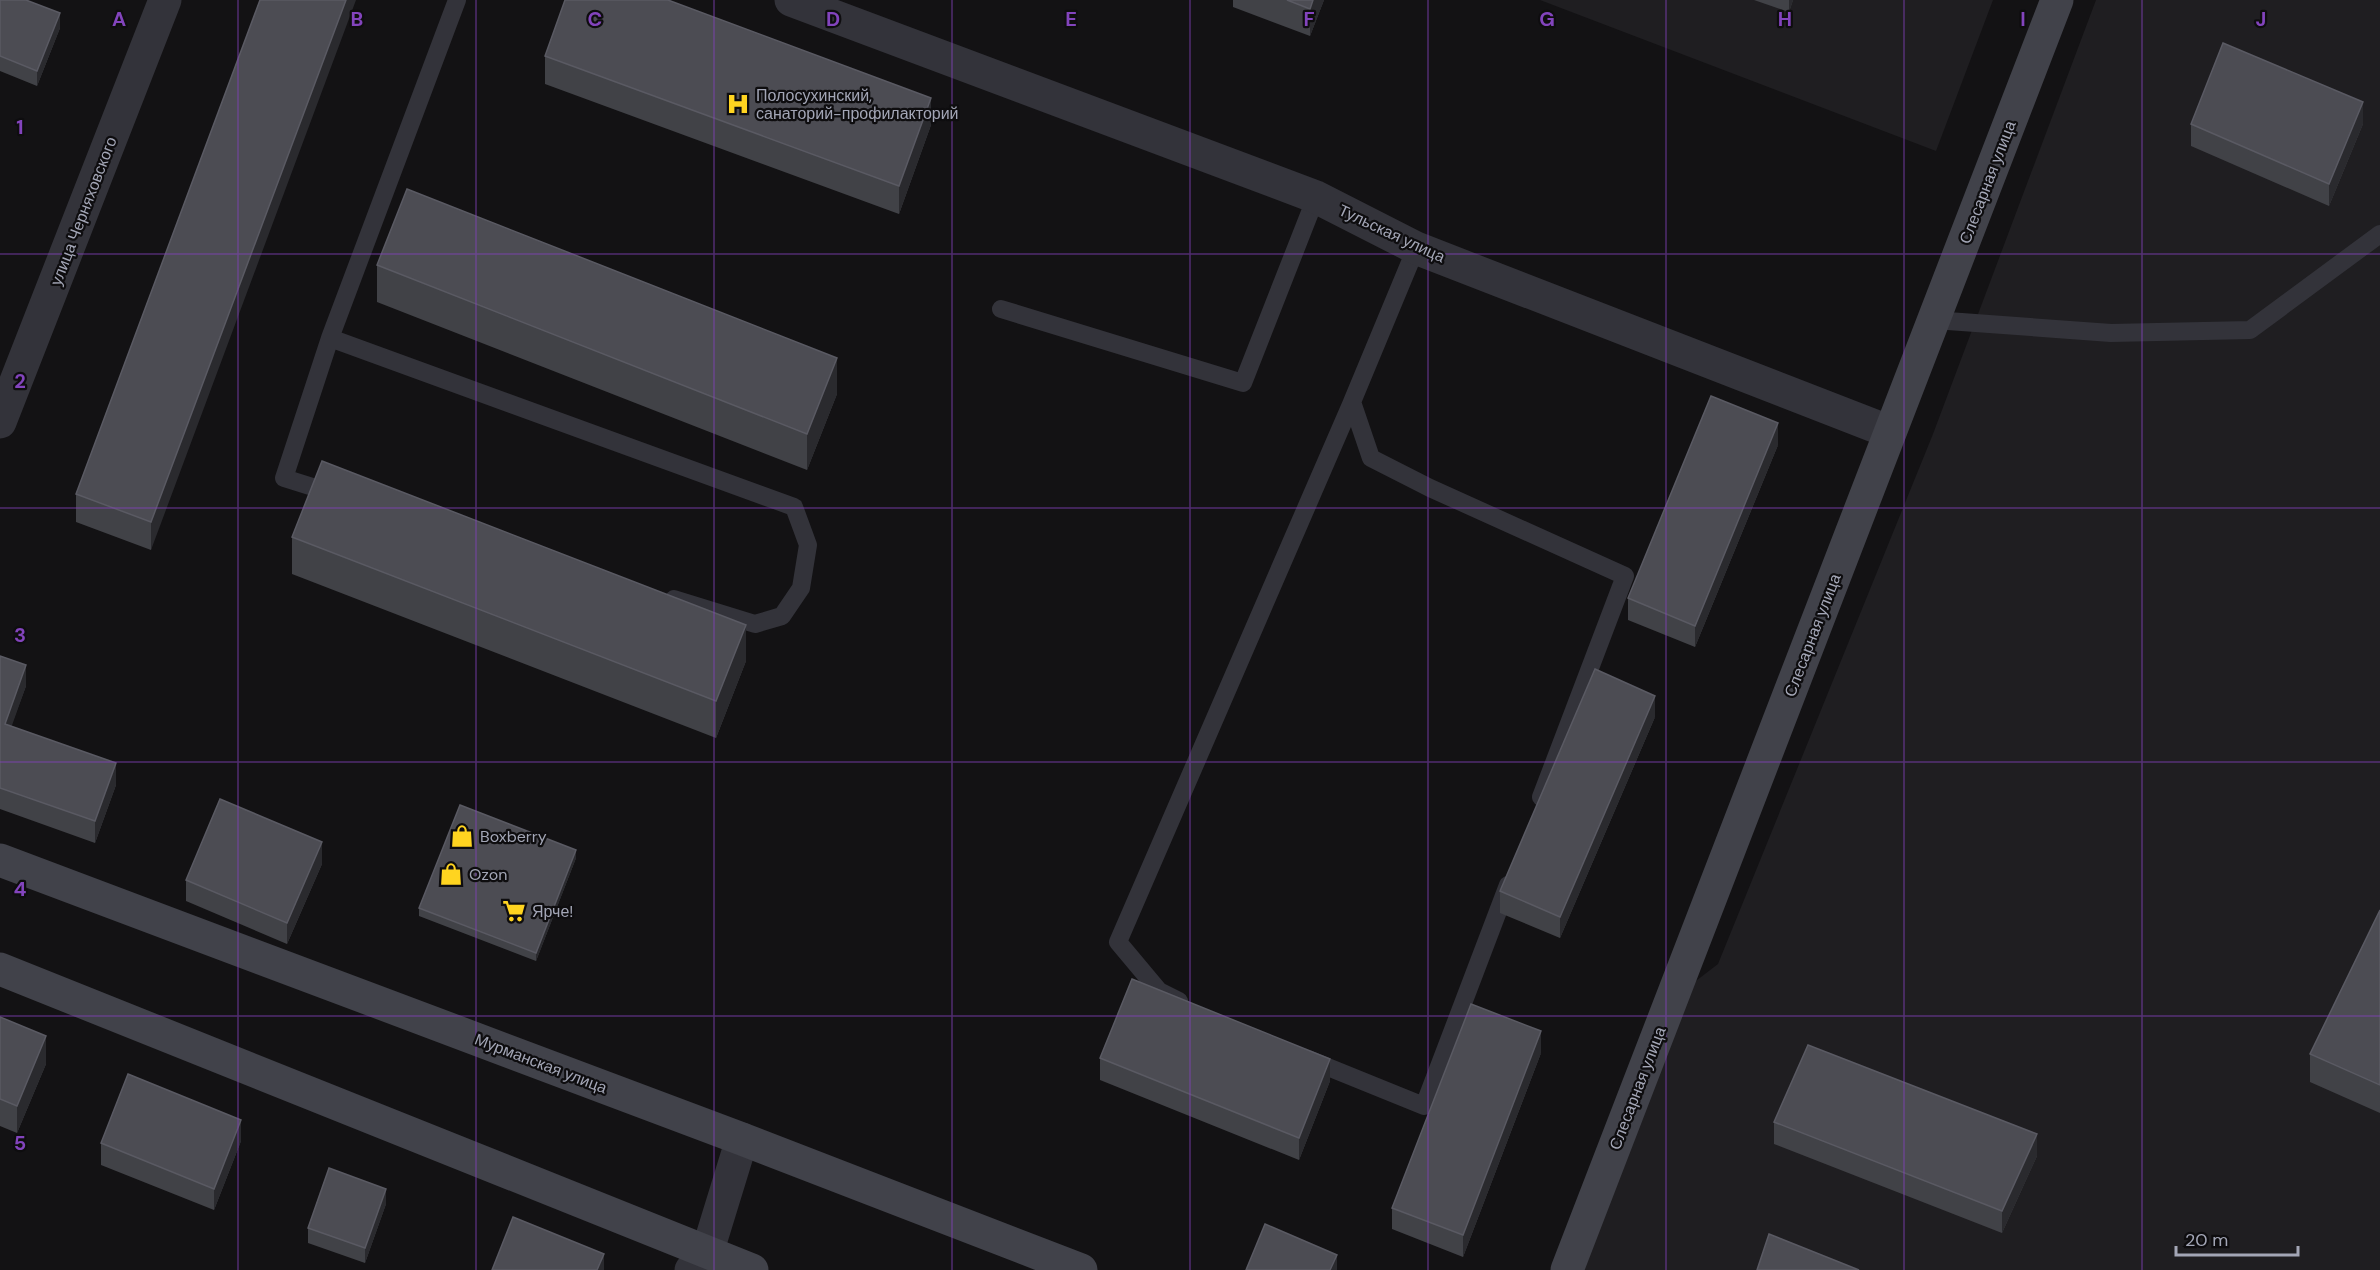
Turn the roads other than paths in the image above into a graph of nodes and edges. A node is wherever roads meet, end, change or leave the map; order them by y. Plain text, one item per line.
1 (165, 0) edge
2 (457, 0) edge
3 (791, 0) edge
4 (2057, 0) edge
5 (1316, 197) junction
6 (2380, 234) edge
7 (1416, 248) junction
8 (1001, 309) dead end
9 (1934, 320) junction
10 (330, 338) junction
11 (1352, 402) junction
12 (0, 422) edge
13 (1890, 432) junction
14 (351, 499) edge
15 (654, 593) edge
16 (1533, 819) edge
17 (0, 860) edge
18 (1516, 863) edge
19 (0, 969) edge
20 (1190, 1007) edge
21 (1296, 1054) edge
22 (742, 1139) junction
23 (699, 1262) edge
24 (752, 1270) edge
25 (1081, 1270) edge
26 (1567, 1270) edge

1 - 12 street, улица Черняховского
2 - 10 lane
3 - 5 street, Тульская улица
4 - 9 main road, Слесарная улица
5 - 7 street, Тульская улица
5 - 8 lane
6 - 9 lane
7 - 11 lane
7 - 13 street, Тульская улица
9 - 13 main road, Слесарная улица
10 - 14 lane
10 - 15 lane
11 - 16 lane
11 - 20 lane
13 - 26 main road, Слесарная улица
17 - 22 main road, Мурманская улица
18 - 21 lane
19 - 23 main road
22 - 23 street
22 - 25 main road, Мурманская улица
23 - 24 main road

